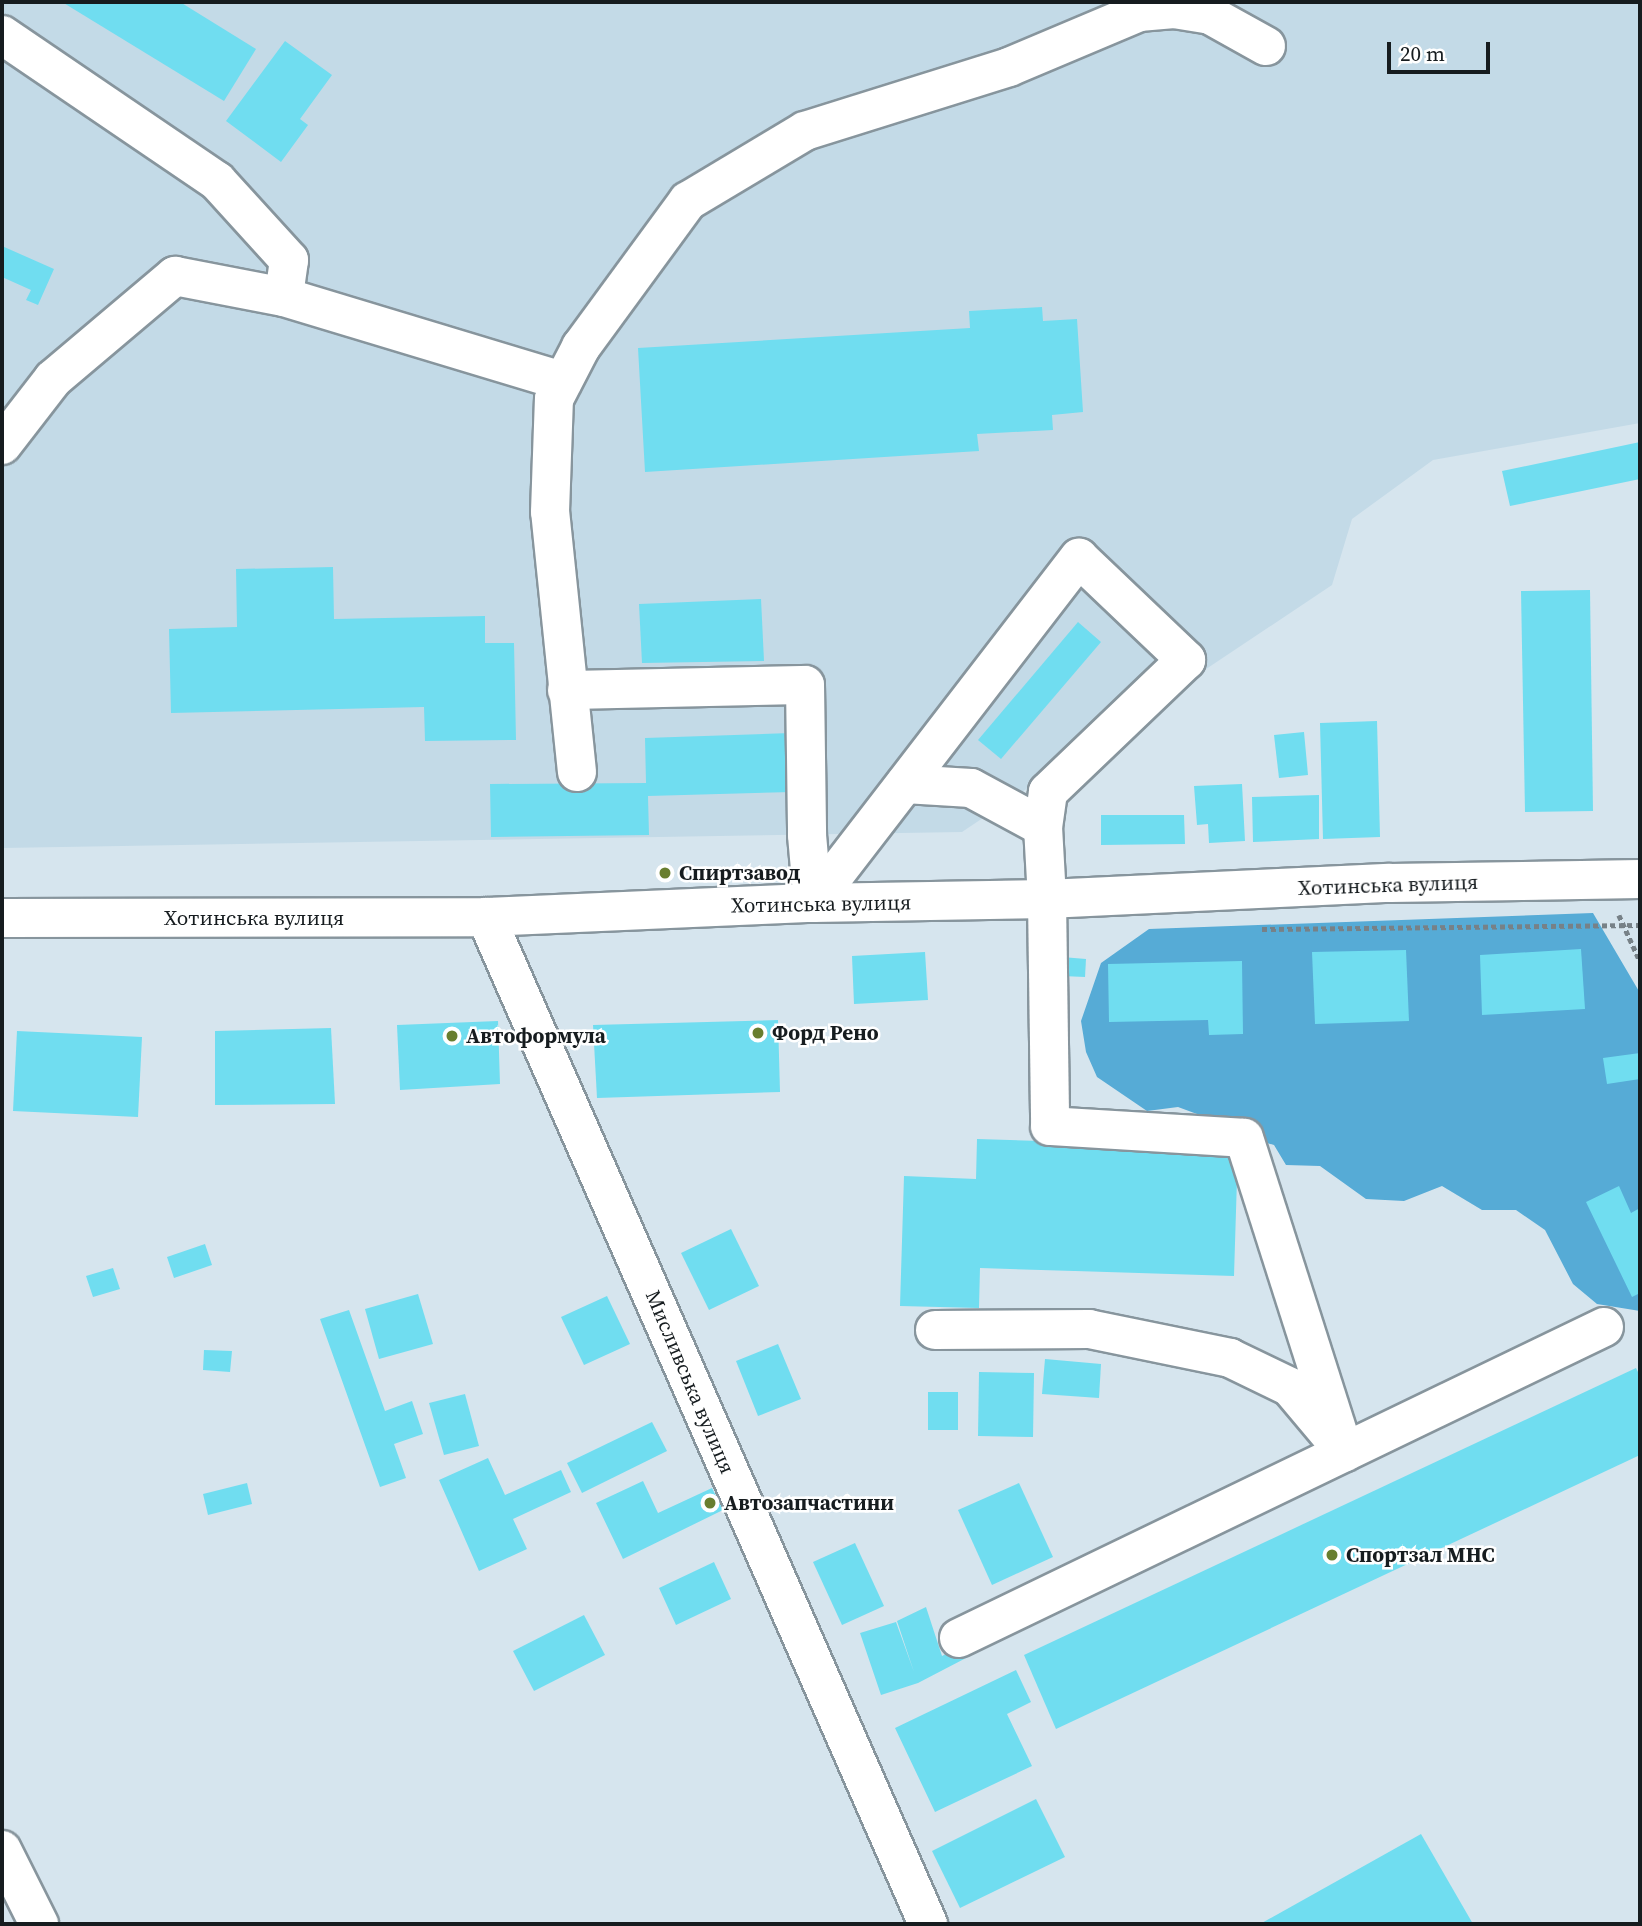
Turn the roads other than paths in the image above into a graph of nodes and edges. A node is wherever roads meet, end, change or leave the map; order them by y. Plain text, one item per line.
1 (2, 35) edge
2 (1266, 46) dead end
3 (284, 297) junction
4 (563, 381) junction
5 (2, 445) edge
6 (567, 690) junction
7 (577, 772) dead end
8 (905, 784) junction
9 (1043, 827) junction
10 (1640, 878) edge
11 (1048, 899) junction
12 (813, 903) junction
13 (486, 917) junction
14 (2, 918) edge
15 (1604, 1327) dead end
16 (935, 1330) dead end
17 (1344, 1452) junction
18 (959, 1638) dead end
19 (2, 1850) edge
20 (39, 1924) edge
21 (928, 1924) edge

1 - 3 main road
2 - 4 main road
3 - 4 main road
3 - 5 main road
4 - 6 main road
6 - 7 main road
6 - 12 main road
8 - 9 main road
8 - 9 main road
8 - 12 main road
9 - 11 main road
10 - 11 main road, Хотинська вулиця
11 - 12 main road, Хотинська вулиця
11 - 17 main road
12 - 13 main road, Хотинська вулиця
13 - 14 main road, Хотинська вулиця
13 - 21 main road, Мисливська вулиця
15 - 17 main road
16 - 17 main road
17 - 18 main road
19 - 20 main road

